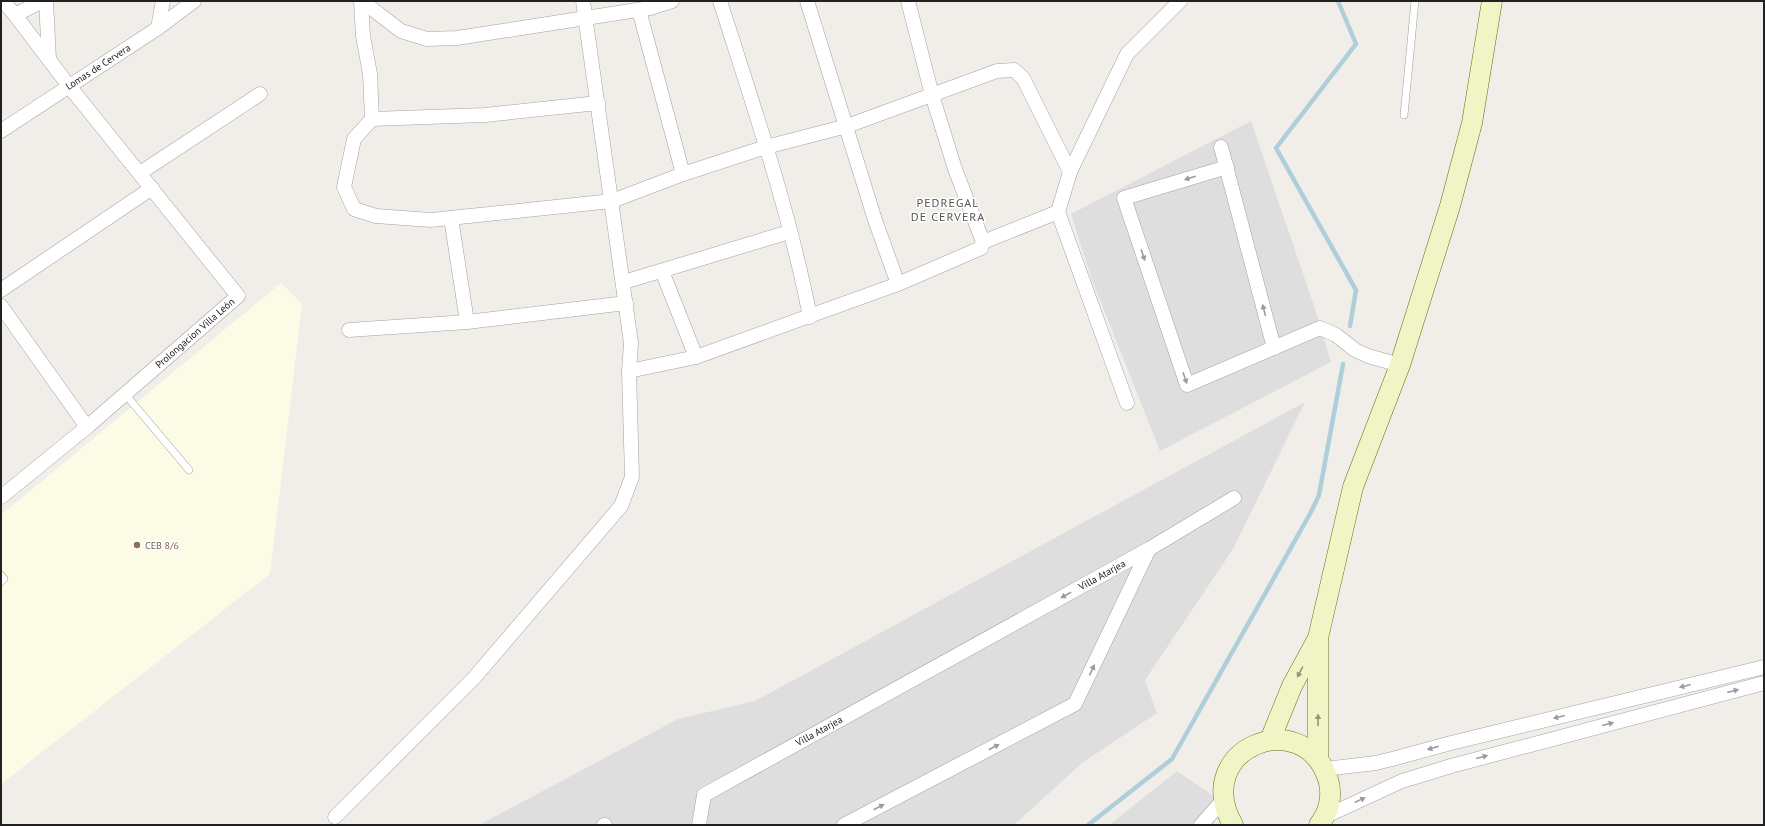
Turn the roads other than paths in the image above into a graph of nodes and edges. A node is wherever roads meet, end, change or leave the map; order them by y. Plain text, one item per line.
1 (3, 1) edge
2 (42, 1) edge
3 (46, 1) edge
4 (163, 1) edge
5 (194, 1) edge
6 (362, 1) edge
7 (584, 1) edge
8 (672, 1) edge
9 (720, 1) edge
10 (807, 1) edge
11 (908, 1) edge
12 (1180, 1) edge
13 (1415, 1) edge
14 (1492, 1) edge
15 (639, 10) junction
16 (15, 15) junction
17 (586, 18) junction
18 (158, 28) junction
19 (49, 59) junction
20 (69, 86) junction
21 (260, 94) dead end
22 (932, 95) junction
23 (598, 103) junction
24 (1404, 115) dead end
25 (372, 119) junction
26 (847, 126) junction
27 (1, 131) edge
28 (766, 147) junction
29 (1221, 147) dead end
30 (1227, 167) junction
31 (1070, 172) junction
32 (140, 173) junction
33 (683, 174) junction
34 (152, 188) junction
35 (612, 201) junction
36 (1058, 212) junction
37 (451, 218) junction
38 (789, 232) junction
39 (983, 242) junction
40 (662, 271) junction
41 (624, 282) junction
42 (898, 284) junction
43 (1, 290) edge
44 (626, 303) junction
45 (1, 306) edge
46 (810, 317) junction
47 (467, 322) junction
48 (349, 330) dead end
49 (1274, 348) junction
50 (696, 357) junction
51 (1400, 365) junction
52 (629, 371) junction
53 (125, 394) junction
54 (1127, 403) dead end
55 (87, 427) junction
56 (189, 470) dead end
57 (1, 497) edge
58 (1234, 498) dead end
59 (1148, 549) junction
60 (1, 576) edge
61 (1, 582) edge
62 (1318, 638) junction
63 (1764, 667) edge
64 (1764, 683) edge
65 (1270, 740) junction
66 (1321, 764) junction
67 (1223, 800) junction
68 (335, 817) dead end
69 (1322, 821) edge
70 (699, 825) edge
71 (844, 825) edge
72 (1201, 825) edge
73 (1233, 825) edge

1 - 16 street, Prolongacion Villa León
2 - 16 street
3 - 19 street
4 - 18 street
5 - 18 street, Lomas de Cervera
6 - 17 street
6 - 25 street
7 - 17 street
8 - 15 street
9 - 28 street
10 - 26 street
11 - 22 street
12 - 31 street
13 - 24 lane
14 - 51 street
15 - 17 street
15 - 33 street
16 - 19 street, Prolongacion Villa León
17 - 23 street
18 - 20 street, Lomas de Cervera
19 - 20 street, Prolongacion Villa León
20 - 27 street, Lomas de Cervera
20 - 32 street, Prolongacion Villa León
21 - 32 street
22 - 26 street
22 - 31 street
22 - 39 street
23 - 25 street
23 - 35 street
25 - 37 street
26 - 28 street
26 - 42 street
28 - 33 street
28 - 38 street
29 - 30 street
49 -> 30 street
30 -> 49 street
31 - 36 street
32 - 34 street, Prolongacion Villa León
33 - 35 street
34 - 43 street
34 - 53 street, Prolongacion Villa León
35 - 37 street
35 - 41 street
36 - 39 street
36 - 54 street
37 - 47 street
38 - 40 street
38 - 46 street
39 - 42 street
40 - 41 street
40 - 50 street
41 - 44 street
42 - 46 street
44 - 47 street
44 - 52 street
45 - 55 street
46 - 50 street
47 - 48 street
49 - 51 street
50 - 52 street
51 - 62 street
52 - 68 street
53 - 55 street, Prolongacion Villa León
53 - 56 lane
55 - 57 street, Prolongacion Villa León
58 - 59 street
59 -> 70 street, Villa Atarjea
71 -> 59 street, Villa Atarjea
60 - 61 lane
62 -> 65 street
66 -> 62 street
63 -> 66 street
69 -> 64 street
65 - 66 street
65 - 67 street
66 - 69 street
67 - 72 street
67 - 73 street

